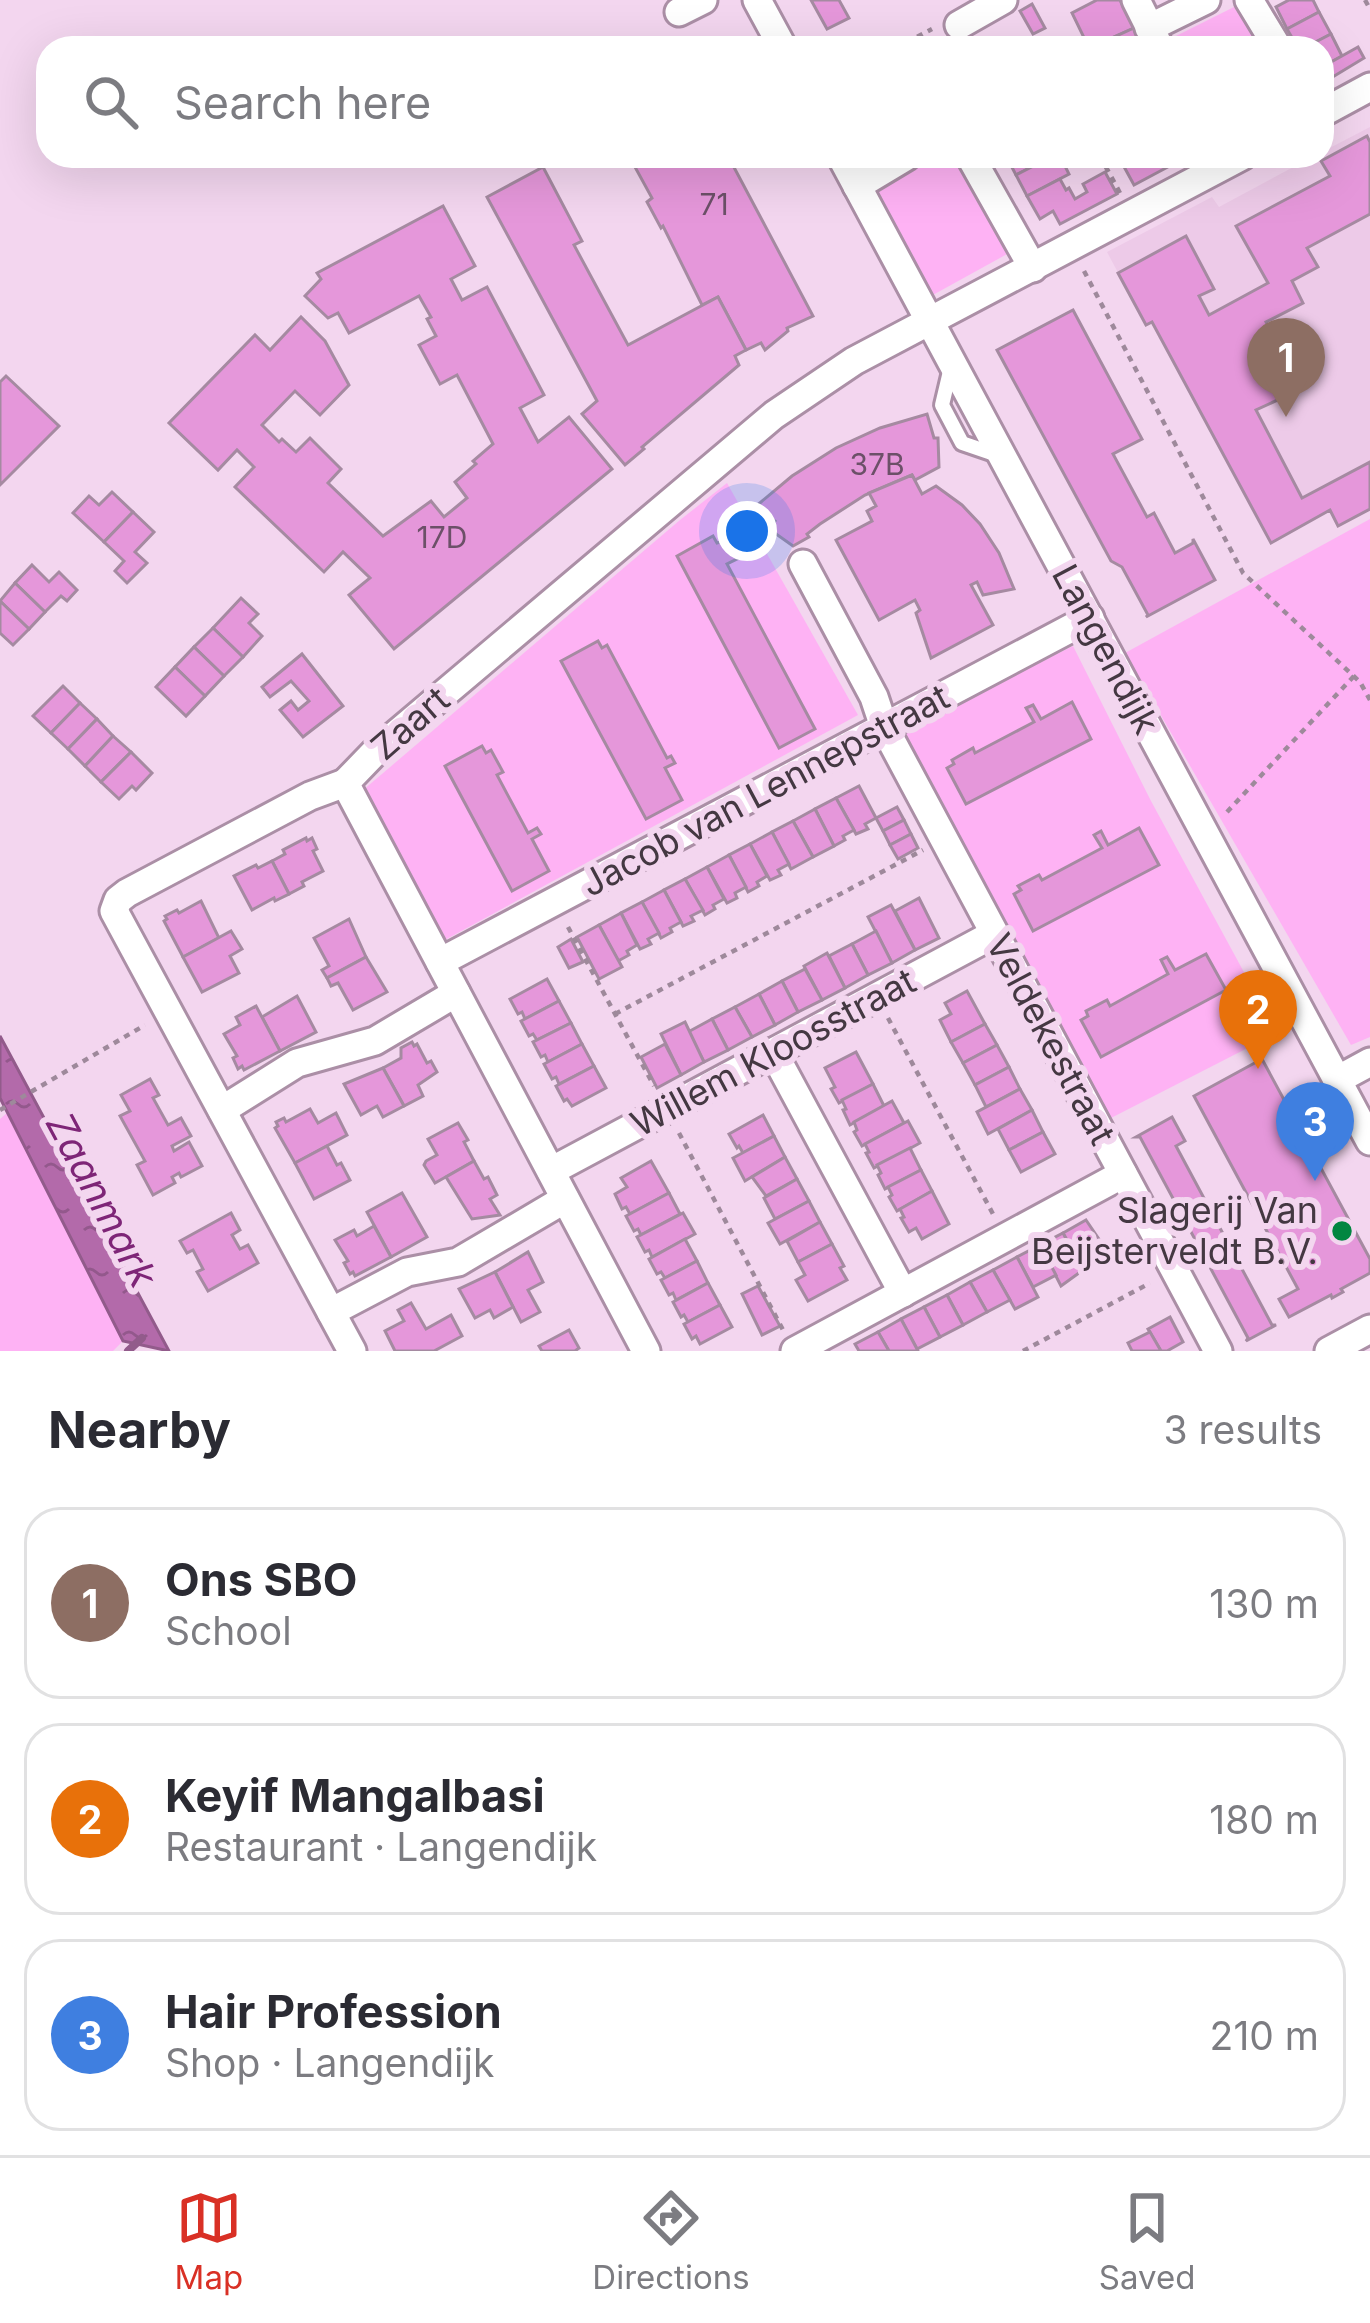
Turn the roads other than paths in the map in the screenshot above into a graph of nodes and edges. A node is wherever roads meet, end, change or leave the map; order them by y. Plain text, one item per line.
1 (758, 0) edge
2 (1004, 0) edge
3 (1136, 0) edge
4 (1206, 0) edge
5 (1250, 0) edge
6 (959, 25) road end
7 (777, 36) edge
8 (1153, 36) edge
9 (1157, 36) edge
10 (1271, 36) edge
11 (1370, 87) edge
12 (1334, 106) edge
13 (848, 168) edge
14 (887, 168) edge
15 (977, 168) edge
16 (1211, 168) edge
17 (857, 186) junction
18 (1033, 268) junction
19 (931, 323) junction
20 (802, 564) dead end
21 (1090, 618) junction
22 (884, 727) junction
23 (345, 783) junction
24 (994, 934) junction
25 (440, 962) junction
26 (456, 993) junction
27 (773, 1052) junction
28 (1370, 1062) edge
29 (1337, 1080) junction
30 (222, 1110) junction
31 (1370, 1141) edge
32 (551, 1171) junction
33 (1123, 1174) junction
34 (566, 1199) junction
35 (903, 1293) junction
36 (331, 1312) junction
37 (1370, 1329) edge
38 (352, 1351) edge
39 (646, 1351) edge
40 (795, 1351) edge
41 (1218, 1351) edge
42 (1329, 1351) edge

1 - 7 street
2 - 6 street
3 - 8 street
4 - 9 street
5 - 10 street
11 - 12 street
13 - 17 street, Langendijk
14 - 17 street
15 - 18 street
16 - 18 street, Zaart
17 - 19 street, Langendijk
18 - 19 street, Zaart
19 - 21 street, Langendijk
19 - 23 street, Zaart
20 - 22 street
21 - 22 street, Jacob van Lennepstraat
21 - 29 street, Langendijk
22 - 24 street, Veldekestraat
22 - 25 street, Jacob van Lennepstraat
23 - 25 street, Zaart
23 - 30 street
24 - 27 street, Willem Kloosstraat
24 - 33 street, Veldekestraat
25 - 26 street, Zaart
26 - 30 street
26 - 32 street, Zaart
27 - 32 street, Willem Kloosstraat
27 - 35 street
28 - 29 street
29 - 31 street, Langendijk
30 - 36 street
32 - 34 street, Zaart
33 - 35 street
33 - 41 street, Veldekestraat
34 - 36 street
34 - 39 street, Zaart
35 - 40 street
36 - 38 street
37 - 42 street

